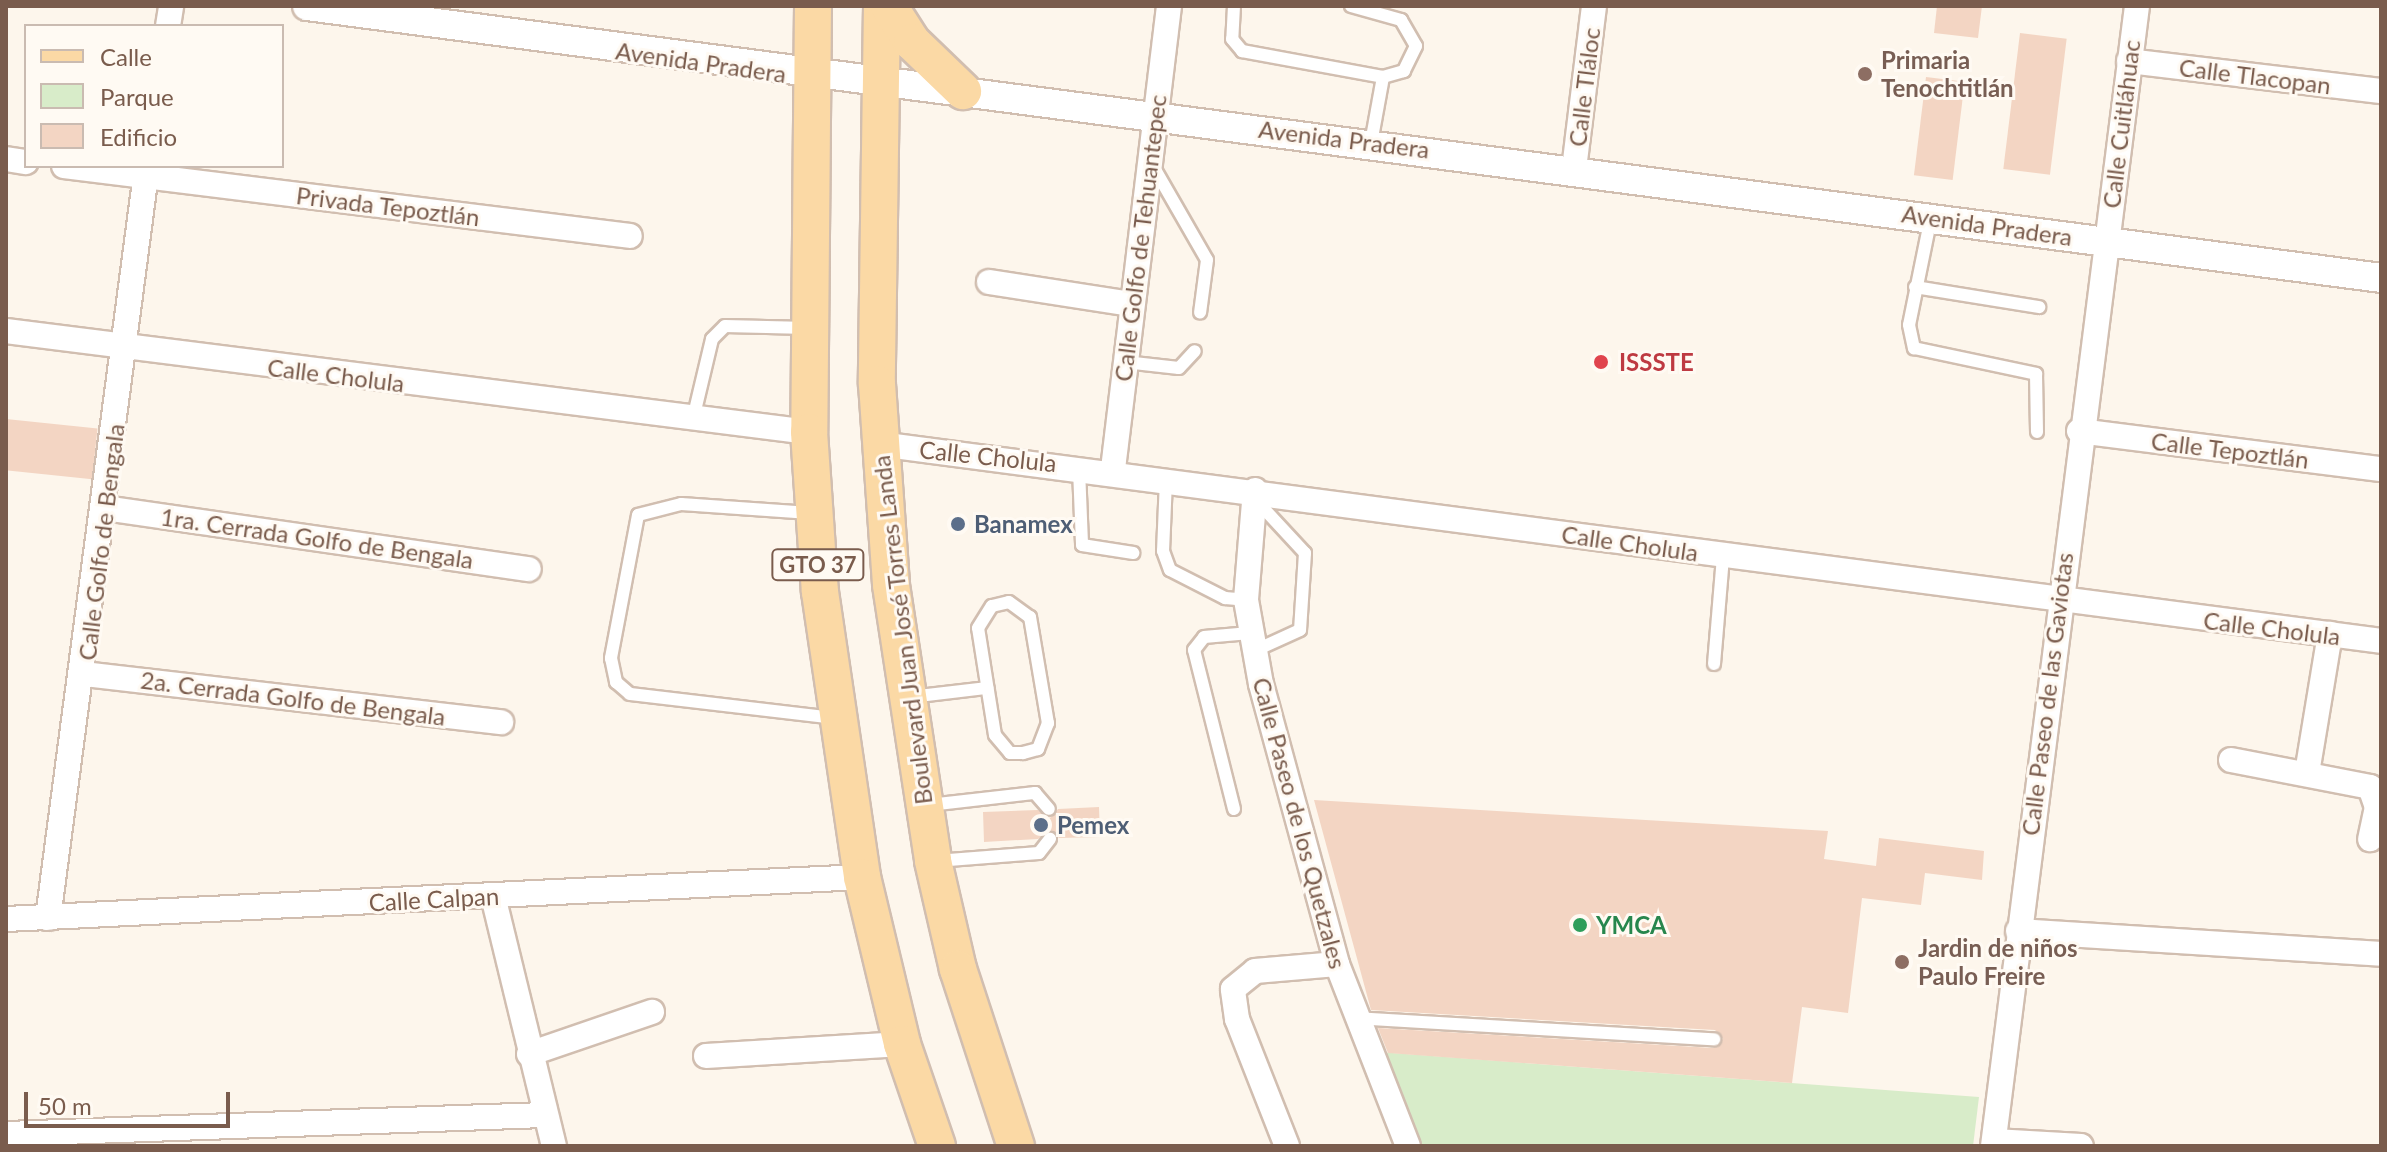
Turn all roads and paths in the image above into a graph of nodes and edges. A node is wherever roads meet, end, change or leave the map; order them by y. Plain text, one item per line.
1 (307, 6) edge
2 (813, 6) edge
3 (882, 6) edge
4 (889, 6) edge
5 (1169, 6) edge
6 (1234, 6) edge
7 (1351, 6) edge
8 (1594, 6) edge
9 (2137, 6) edge
10 (2129, 61) junction
11 (1383, 77) junction
12 (813, 78) junction
13 (882, 83) junction
14 (963, 91) junction
15 (2381, 91) edge
16 (1155, 115) junction
17 (1371, 143) junction
18 (1149, 160) junction
19 (97, 168) edge
20 (1574, 169) junction
21 (146, 171) edge
22 (1931, 217) junction
23 (630, 236) dead end
24 (2106, 242) junction
25 (2381, 278) edge
26 (989, 282) dead end
27 (1915, 287) junction
28 (1131, 304) junction
29 (2039, 307) dead end
30 (1200, 313) dead end
31 (808, 328) junction
32 (6, 331) edge
33 (125, 350) junction
34 (1195, 351) dead end
35 (1125, 362) junction
36 (693, 419) junction
37 (2079, 431) junction
38 (809, 432) junction
39 (2037, 432) dead end
40 (879, 444) junction
41 (1079, 466) junction
42 (1113, 469) junction
43 (2381, 469) edge
44 (1166, 477) junction
45 (1255, 494) junction
46 (105, 508) junction
47 (813, 513) junction
48 (1133, 553) dead end
49 (1723, 556) junction
50 (529, 569) dead end
51 (1246, 600) junction
52 (2058, 603) junction
53 (2330, 634) junction
54 (2381, 641) edge
55 (1252, 642) junction
56 (1714, 664) dead end
57 (84, 674) junction
58 (987, 688) junction
59 (907, 698) junction
60 (837, 718) junction
61 (501, 722) dead end
62 (2231, 760) dead end
63 (2307, 773) junction
64 (922, 806) junction
65 (1049, 809) dead end
66 (1234, 809) dead end
67 (1050, 839) dead end
68 (2370, 839) dead end
69 (933, 861) junction
70 (862, 877) junction
71 (493, 896) junction
72 (48, 918) junction
73 (6, 919) edge
74 (2018, 931) junction
75 (2381, 954) edge
76 (1337, 964) junction
77 (652, 1012) dead end
78 (1356, 1018) junction
79 (1714, 1039) dead end
80 (902, 1044) junction
81 (529, 1054) junction
82 (706, 1056) dead end
83 (545, 1115) junction
84 (6, 1134) edge
85 (1994, 1143) edge
86 (554, 1146) edge
87 (937, 1146) edge
88 (1016, 1146) edge
89 (1287, 1146) edge
90 (1408, 1146) edge
91 (2081, 1146) edge

1 - 12 street, Avenida Pradera
2 - 12 main road, GTO 37
3 - 13 main road, Boulevard Juan José Torres Landa / GTO 37
4 - 14 main road
5 - 16 street, Calle Golfo de Tehuantepec
6 - 11 lane
7 - 11 lane
8 - 20 street, Calle Tláloc
9 - 10 street, Calle Cuitláhuac
10 - 15 street, Calle Tlacopan
10 - 24 street, Calle Cuitláhuac
11 - 17 lane
12 - 13 street, Avenida Pradera
12 - 31 main road, GTO 37
13 - 14 street, Avenida Pradera
13 - 40 main road, Boulevard Juan José Torres Landa / GTO 37
14 - 16 street, Avenida Pradera
16 - 17 street, Avenida Pradera
16 - 18 street, Calle Golfo de Tehuantepec
17 - 20 street, Avenida Pradera
18 - 28 street, Calle Golfo de Tehuantepec
18 - 30 lane
19 - 21 street
20 - 22 street, Avenida Pradera
21 - 23 street, Privada Tepoztlán
21 - 33 street, Calle Golfo de Bengala
22 - 24 street, Avenida Pradera
22 - 27 lane
24 - 25 street, Avenida Pradera
24 - 37 street, Calle Paseo de las Gaviotas
26 - 28 street
27 - 29 lane
27 - 39 lane
28 - 35 street, Calle Golfo de Tehuantepec
31 - 36 lane
31 - 38 main road, GTO 37
32 - 33 street, Calle Cholula
33 - 36 street, Calle Cholula
33 - 46 street, Calle Golfo de Bengala
34 - 35 lane
35 - 42 street, Calle Golfo de Tehuantepec
36 - 38 street, Calle Cholula
37 - 43 street, Calle Tepoztlán
37 - 52 street, Calle Paseo de las Gaviotas
38 - 47 main road, GTO 37
40 - 41 street, Calle Cholula
40 - 59 main road, Boulevard Juan José Torres Landa / GTO 37
41 - 42 street, Calle Cholula
41 - 48 lane
42 - 44 street, Calle Cholula
44 - 45 street, Calle Cholula
44 - 51 lane
45 - 49 street, Calle Cholula
45 - 51 street, Calle Paseo de los Quetzales
45 - 55 lane
46 - 50 street, 1ra. Cerrada Golfo de Bengala
46 - 57 street, Calle Golfo de Bengala
47 - 60 main road, GTO 37
47 - 60 lane
49 - 52 street, Calle Cholula
49 - 56 lane
51 - 55 street, Calle Paseo de los Quetzales
52 - 53 street, Calle Cholula
52 - 74 street, Calle Paseo de las Gaviotas
53 - 54 street, Calle Cholula
53 - 63 street
55 - 66 lane
55 - 76 street, Calle Paseo de los Quetzales
57 - 61 street, 2a. Cerrada Golfo de Bengala
57 - 72 street, Calle Golfo de Bengala
58 - 58 lane
58 - 59 lane
59 - 64 main road, Boulevard Juan José Torres Landa / GTO 37
60 - 70 main road, GTO 37
62 - 63 street
63 - 68 street
64 - 65 lane
64 - 69 main road, Boulevard Juan José Torres Landa / GTO 37
67 - 69 lane
69 - 88 main road, Boulevard Juan José Torres Landa / GTO 37
70 - 71 street, Calle Calpan
70 - 80 main road, GTO 37
71 - 72 street, Calle Calpan
71 - 81 street
72 - 73 street, Calle Calpan
74 - 75 street
74 - 85 street, Calle Paseo de las Gaviotas
76 - 78 street, Calle Paseo de los Quetzales
76 - 89 street
77 - 81 street
78 - 79 lane
78 - 90 street, Calle Paseo de los Quetzales
80 - 82 street
80 - 87 main road, GTO 37
81 - 83 street
83 - 84 street
83 - 86 street
85 - 91 street

